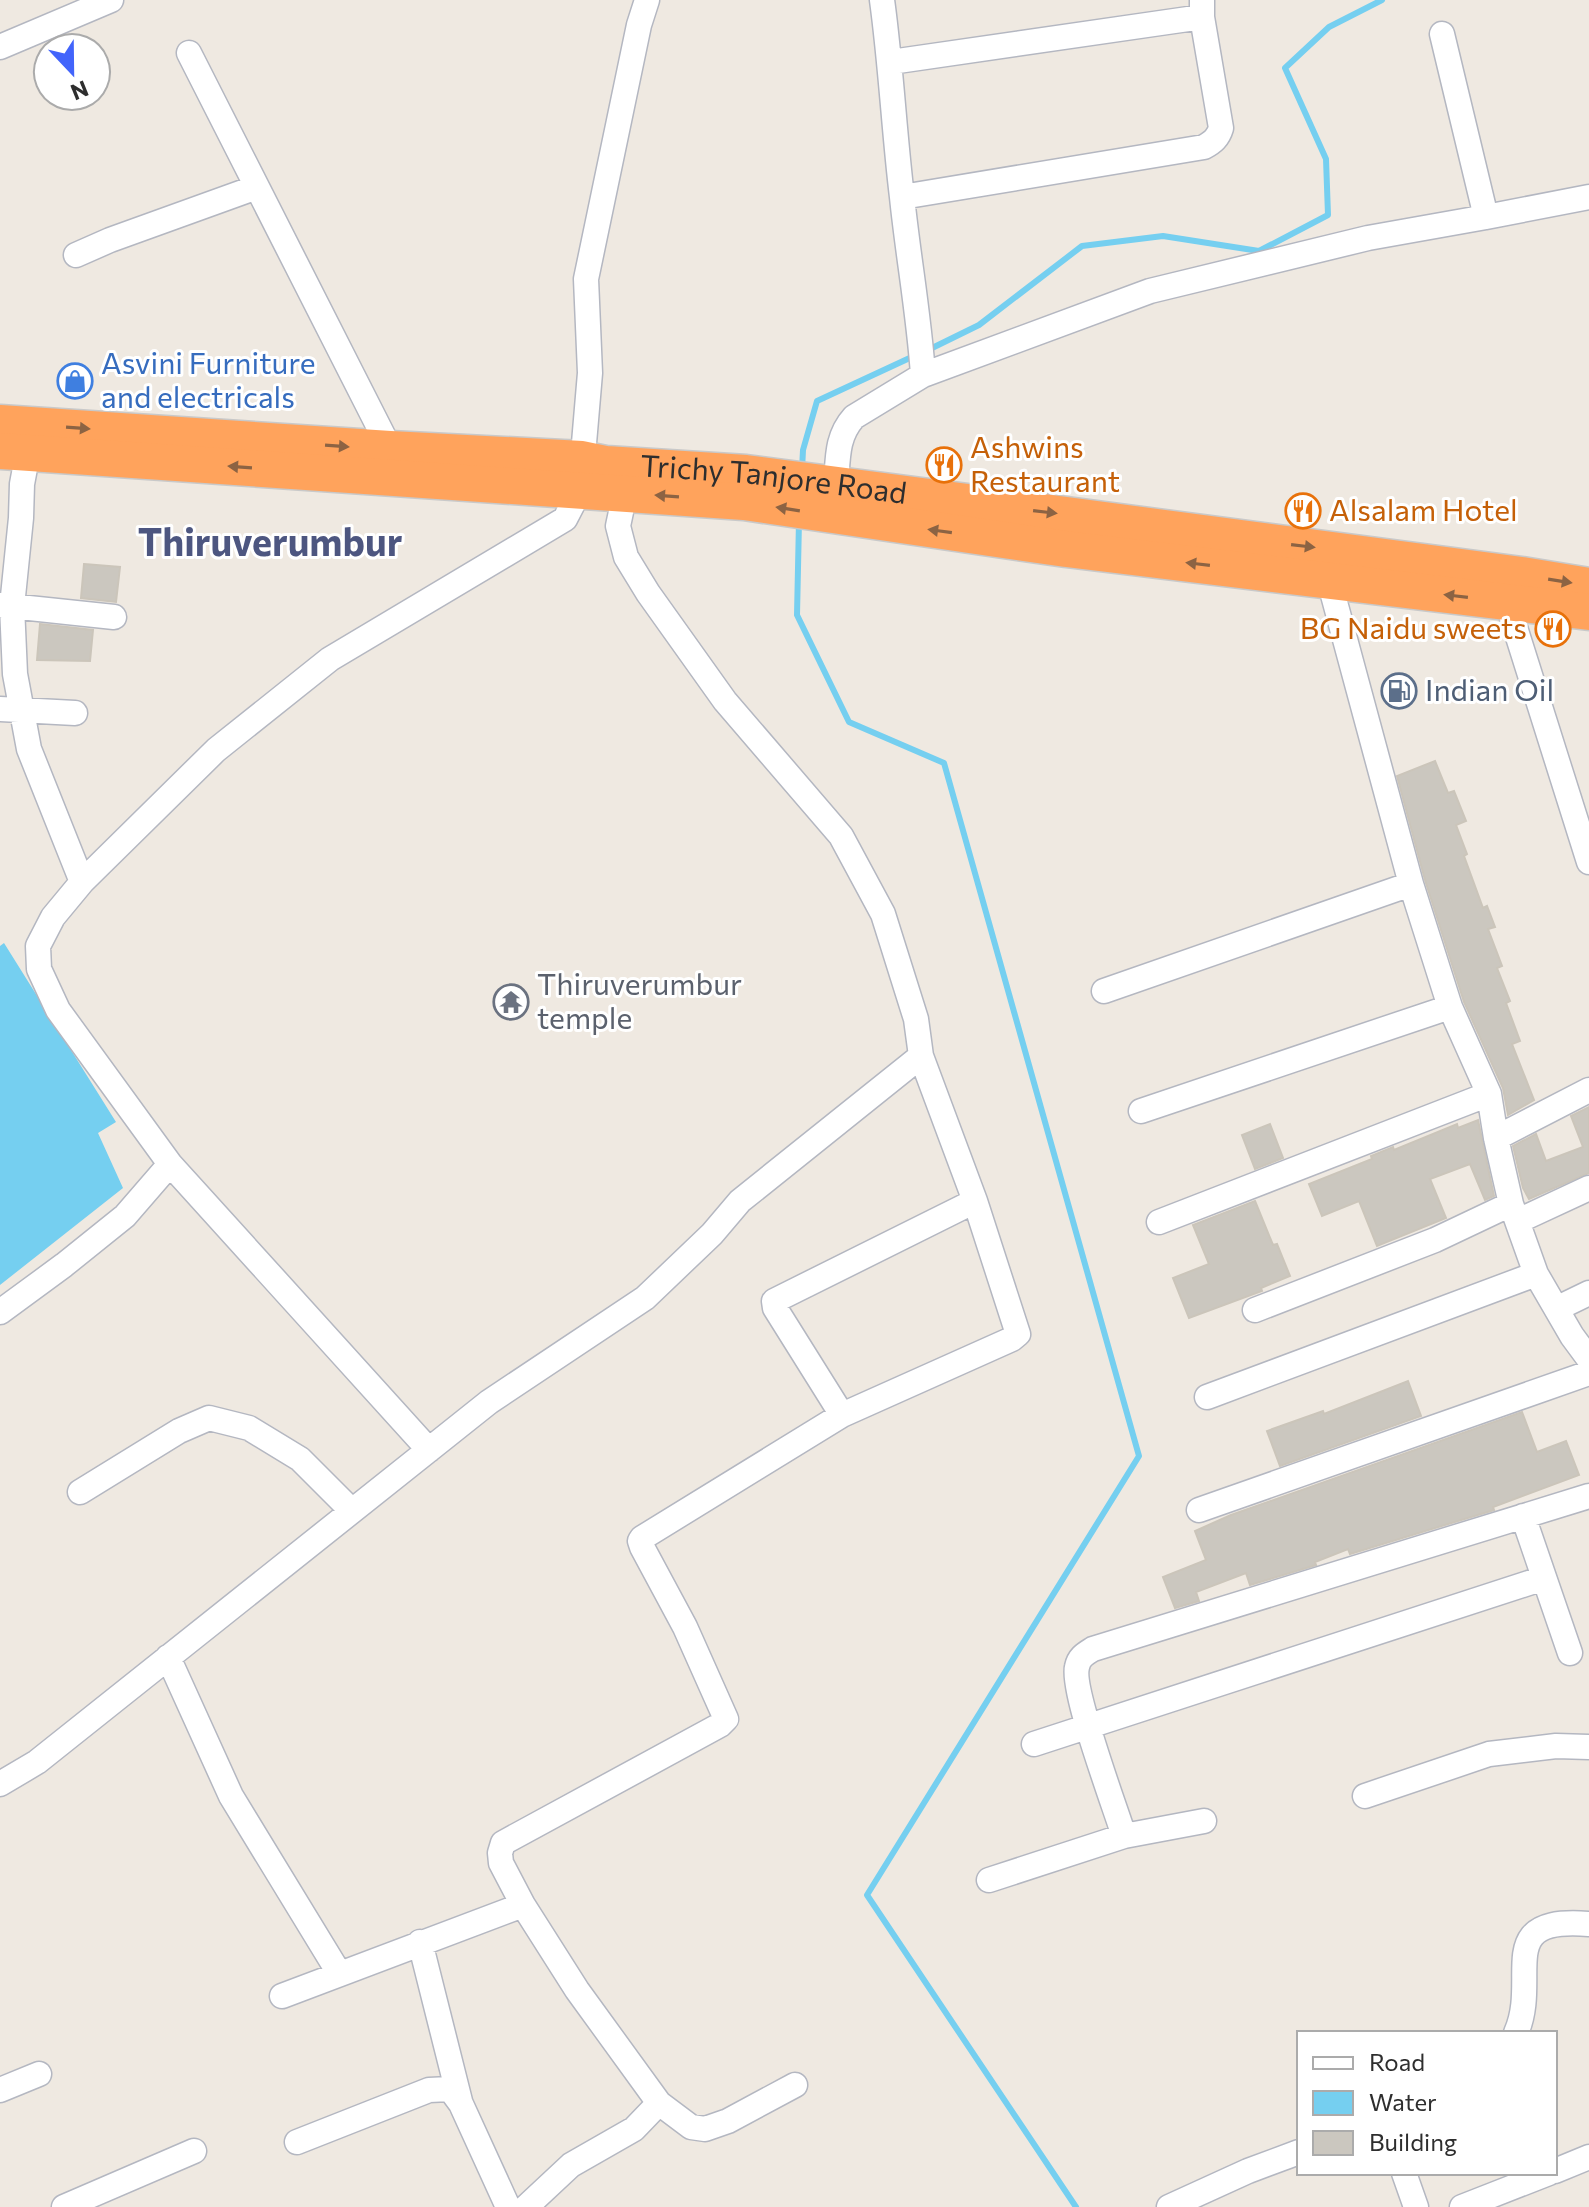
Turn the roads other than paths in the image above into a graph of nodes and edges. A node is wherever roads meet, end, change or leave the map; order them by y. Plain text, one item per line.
1 (111, 0) edge
2 (647, 0) edge
3 (882, 0) edge
4 (1202, 9) edge
5 (1442, 34) dead end
6 (0, 47) edge
7 (189, 53) dead end
8 (891, 62) junction
9 (257, 187) junction
10 (902, 197) junction
11 (1589, 197) edge
12 (1486, 217) junction
13 (76, 255) dead end
14 (923, 369) junction
15 (0, 423) edge
16 (390, 449) junction
17 (14, 452) edge
18 (581, 474) junction
19 (745, 488) junction
20 (625, 493) junction
21 (832, 495) junction
22 (1329, 580) junction
23 (1589, 586) edge
24 (1507, 602) junction
25 (6, 605) edge
26 (1589, 612) edge
27 (114, 617) dead end
28 (10, 710) edge
29 (75, 713) dead end
30 (1589, 862) edge
31 (82, 882) junction
32 (1411, 884) junction
33 (1104, 991) dead end
34 (1450, 1007) junction
35 (921, 1056) junction
36 (1589, 1090) edge
37 (1489, 1094) junction
38 (1141, 1111) dead end
39 (1496, 1138) junction
40 (170, 1164) junction
41 (1589, 1188) edge
42 (975, 1201) junction
43 (1515, 1213) junction
44 (1159, 1222) dead end
45 (1536, 1274) junction
46 (1589, 1293) edge
47 (1558, 1308) junction
48 (1255, 1310) dead end
49 (0, 1312) edge
50 (1589, 1359) edge
51 (1589, 1373) edge
52 (1207, 1397) dead end
53 (842, 1415) junction
54 (429, 1450) junction
55 (80, 1492) dead end
56 (1589, 1496) edge
57 (1199, 1510) dead end
58 (352, 1511) junction
59 (1523, 1516) junction
60 (1544, 1578) junction
61 (1570, 1653) dead end
62 (168, 1657) junction
63 (1088, 1727) junction
64 (1034, 1744) dead end
65 (1589, 1747) edge
66 (0, 1784) edge
67 (1365, 1796) dead end
68 (1204, 1821) dead end
69 (1124, 1836) junction
70 (989, 1880) dead end
71 (523, 1905) junction
72 (1589, 1924) edge
73 (420, 1942) junction
74 (339, 1973) junction
75 (282, 1996) dead end
76 (1517, 2031) edge
77 (39, 2074) dead end
78 (795, 2085) dead end
79 (0, 2090) edge
80 (659, 2103) junction
81 (461, 2104) junction
82 (297, 2142) dead end
83 (194, 2151) dead end
84 (1297, 2153) edge
85 (1589, 2157) edge
86 (1557, 2170) edge
87 (1405, 2175) edge
88 (1544, 2175) edge
89 (64, 2207) edge
90 (508, 2207) edge
91 (526, 2207) edge
92 (1169, 2207) edge
93 (1416, 2207) edge
94 (1462, 2207) edge

1 - 6 street
2 - 18 street
3 - 8 street
4 - 8 street
4 - 10 street
5 - 12 street
7 - 9 street
8 - 10 street
9 - 13 street
9 - 16 street
10 - 14 street
11 - 12 street
12 - 14 street
14 - 21 street
15 -> 16 highway, Trichy Tanjore Road
16 - 18 highway, Trichy Tanjore Road
18 -> 17 highway, Trichy Tanjore Road
17 - 25 street
18 - 19 highway, Trichy Tanjore Road
18 - 20 highway, Trichy Tanjore Road
18 - 31 street
19 -> 20 highway, Trichy Tanjore Road
19 - 21 highway, Trichy Tanjore Road
20 - 35 street
22 -> 21 highway, Trichy Tanjore Road
21 -> 23 highway, Trichy Tanjore Road
24 -> 22 highway, Trichy Tanjore Road
22 - 32 street
24 - 26 highway, Trichy Tanjore Road
24 - 30 street
25 - 27 street
25 - 28 street
28 - 29 street
28 - 31 street
31 - 40 street
32 - 33 street
32 - 34 street
34 - 37 street
34 - 38 street
35 - 42 street
35 - 54 street
36 - 39 street
37 - 39 street
37 - 44 street
39 - 43 street
40 - 49 street
40 - 54 street
41 - 43 street
42 - 53 street
42 - 53 street
43 - 45 street
43 - 48 street
45 - 47 street
45 - 52 street
46 - 47 street
47 - 50 street
51 - 57 street
53 - 71 street
54 - 58 street
55 - 58 street
56 - 59 street
58 - 62 street
59 - 60 street
59 - 63 street
60 - 61 street
60 - 63 street
62 - 66 street
62 - 74 street
63 - 64 street
63 - 69 street
65 - 67 street
68 - 69 street
69 - 70 street
71 - 73 street
71 - 80 street
72 - 76 street
73 - 74 street
73 - 81 street
74 - 75 street
77 - 79 street
78 - 80 street
80 - 91 street
81 - 82 street
81 - 90 street
83 - 89 street
84 - 92 street
85 - 86 street
87 - 93 street
88 - 94 street

